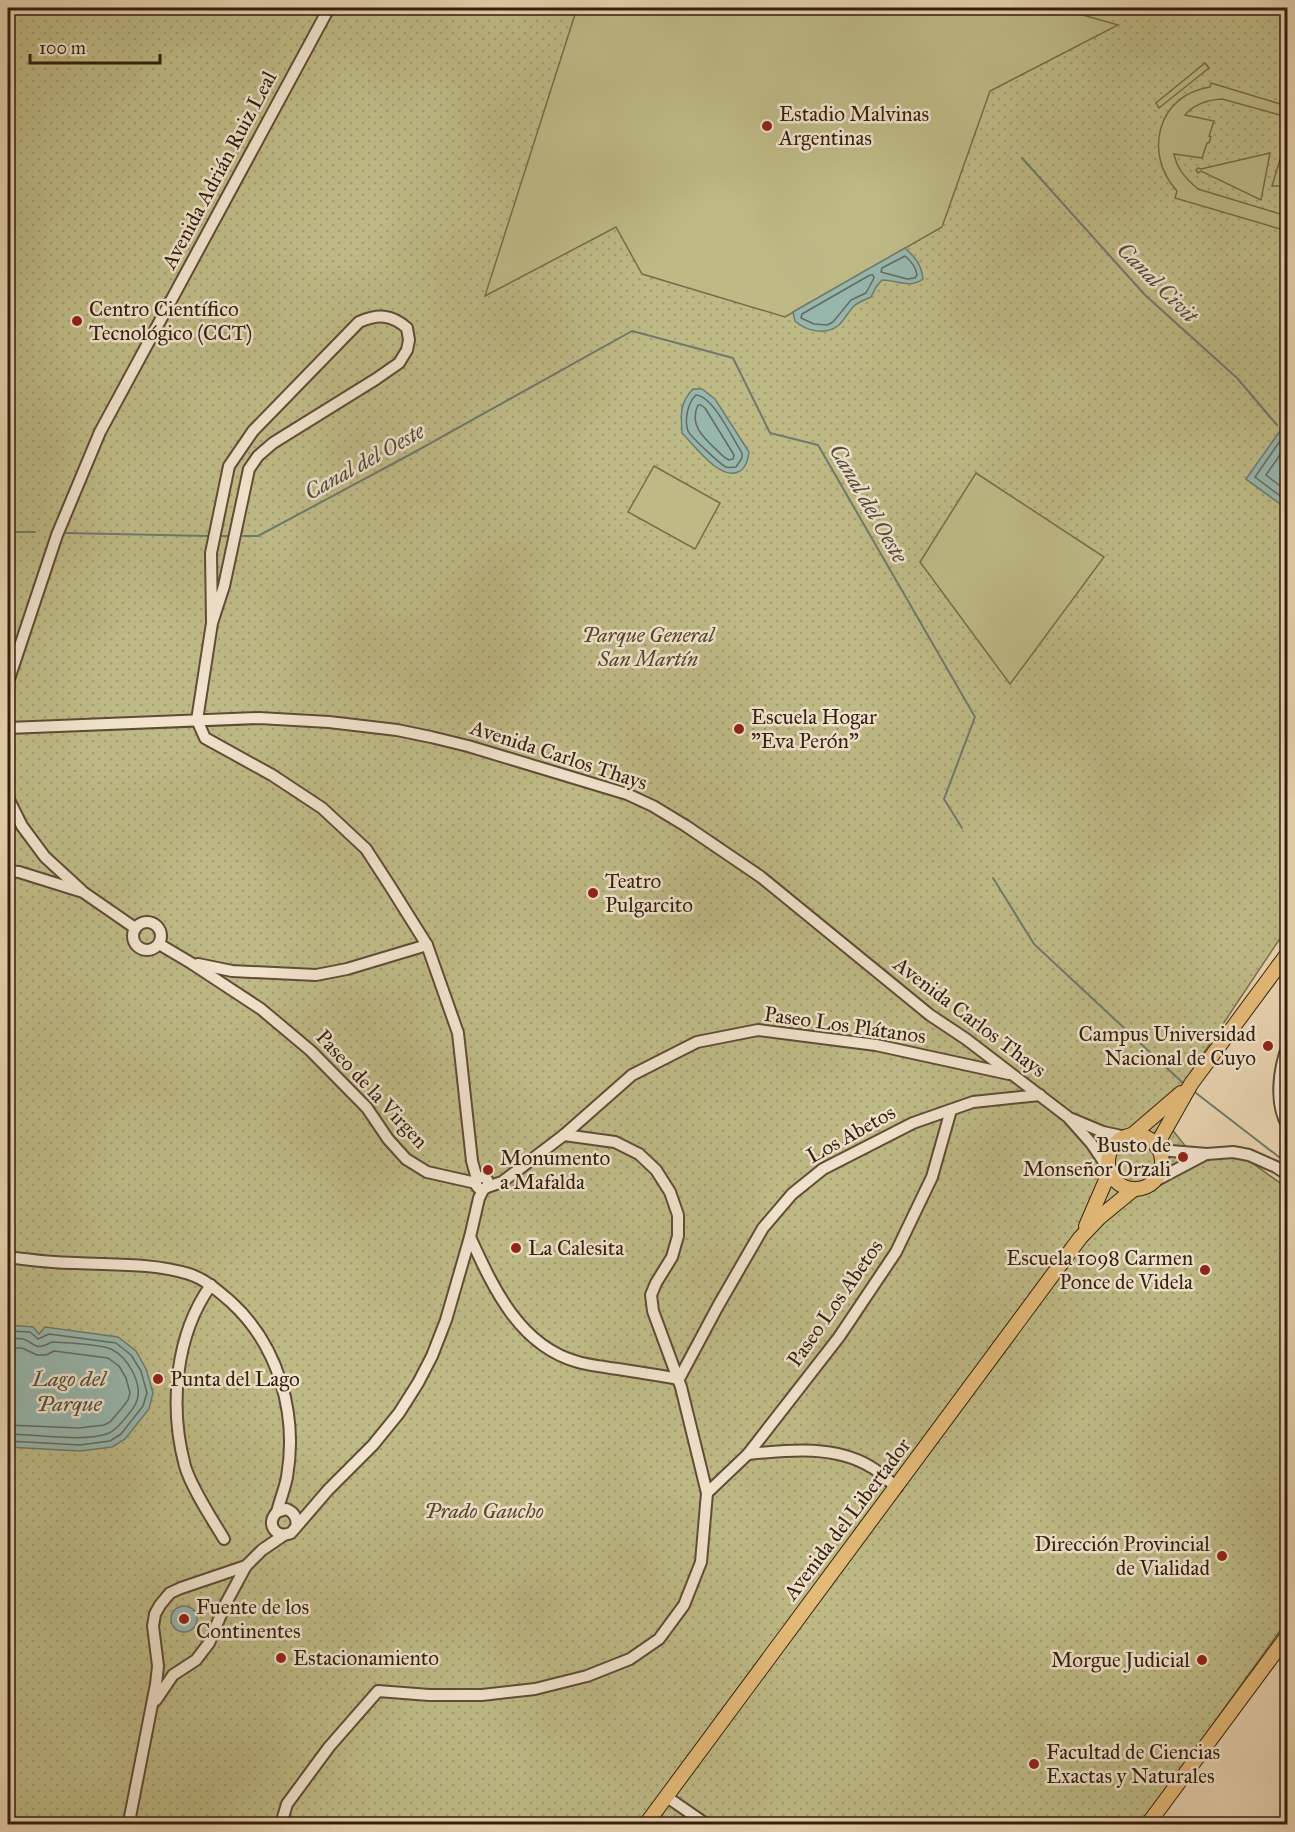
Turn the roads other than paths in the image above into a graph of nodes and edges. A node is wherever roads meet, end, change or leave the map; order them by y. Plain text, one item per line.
1 (329, 8) edge
2 (212, 623) junction
3 (8, 682) edge
4 (197, 720) junction
5 (8, 728) edge
6 (8, 798) edge
7 (8, 871) edge
8 (83, 892) junction
9 (135, 928) junction
10 (159, 944) junction
11 (427, 945) junction
12 (1287, 953) edge
13 (191, 963) junction
14 (1287, 1045) edge
15 (1012, 1074) junction
16 (1191, 1084) junction
17 (1040, 1095) junction
18 (951, 1110) junction
19 (1068, 1117) junction
20 (1287, 1126) edge
21 (564, 1135) junction
22 (1129, 1136) junction
23 (1157, 1148) junction
24 (1207, 1154) junction
25 (1109, 1170) junction
26 (1287, 1175) edge
27 (502, 1182) joint
28 (1153, 1182) junction
29 (481, 1185) junction
30 (1134, 1189) junction
31 (470, 1237) junction
32 (1080, 1238) junction
33 (8, 1257) edge
34 (211, 1285) junction
35 (679, 1379) junction
36 (748, 1454) junction
37 (286, 1480) junction
38 (897, 1487) junction
39 (328, 1490) junction
40 (707, 1493) junction
41 (277, 1512) junction
42 (292, 1512) junction
43 (272, 1527) junction
44 (296, 1527) junction
45 (284, 1535) junction
46 (224, 1539) dead end
47 (262, 1550) junction
48 (246, 1566) junction
49 (1287, 1635) edge
50 (152, 1705) junction
51 (667, 1797) junction
52 (130, 1824) edge
53 (281, 1824) edge
54 (646, 1824) edge
55 (706, 1824) edge
56 (1148, 1824) edge

1 - 3 street, Avenida Adrián Ruiz Leal
2 - 2 street
2 - 4 street
4 - 5 street, Avenida Carlos Thays
4 - 11 street
4 - 15 street, Avenida Carlos Thays
6 - 8 street
7 - 8 street
8 - 9 street
9 - 10 street
9 - 10 street
10 - 13 street, Paseo de la Virgen
11 - 13 street
11 - 29 street
12 - 16 main road
13 - 29 street, Paseo de la Virgen
14 - 20 street
15 - 17 street, Avenida Carlos Thays
15 - 21 street, Paseo Los Plátanos
16 - 22 main road
16 - 23 main road
17 - 18 street, Los Abetos
17 - 19 street, Avenida Carlos Thays
18 - 35 street, Los Abetos
18 - 36 street, Paseo Los Abetos
19 - 22 street, Avenida Carlos Thays
19 - 25 street, Avenida Carlos Thays
21 - 27 street, Paseo Los Plátanos
21 - 35 street
22 - 23 main road
22 - 25 main road
23 - 24 street
23 - 28 main road
24 - 26 street
24 - 28 street
25 - 30 main road
25 - 32 main road, Avenida del Libertador
27 - 29 street, Paseo de la Virgen
28 - 30 main road
29 - 31 street
30 - 32 main road, Avenida del Libertador
31 - 35 street
31 - 39 street
32 - 38 main road, Avenida del Libertador
33 - 34 street
34 - 37 street
34 - 46 street
35 - 40 street
36 - 38 street
36 - 40 street, Paseo Los Abetos
37 - 41 street
37 - 42 street
38 - 51 main road, Avenida del Libertador
39 - 42 street
39 - 44 street
40 - 53 street
41 - 42 street
41 - 43 street
42 - 44 street
43 - 45 street
43 - 47 street
44 - 45 street
45 - 47 street
47 - 48 street
48 - 50 street
48 - 50 street
49 - 56 main road
50 - 52 street
51 - 54 main road, Avenida del Libertador
51 - 55 street

